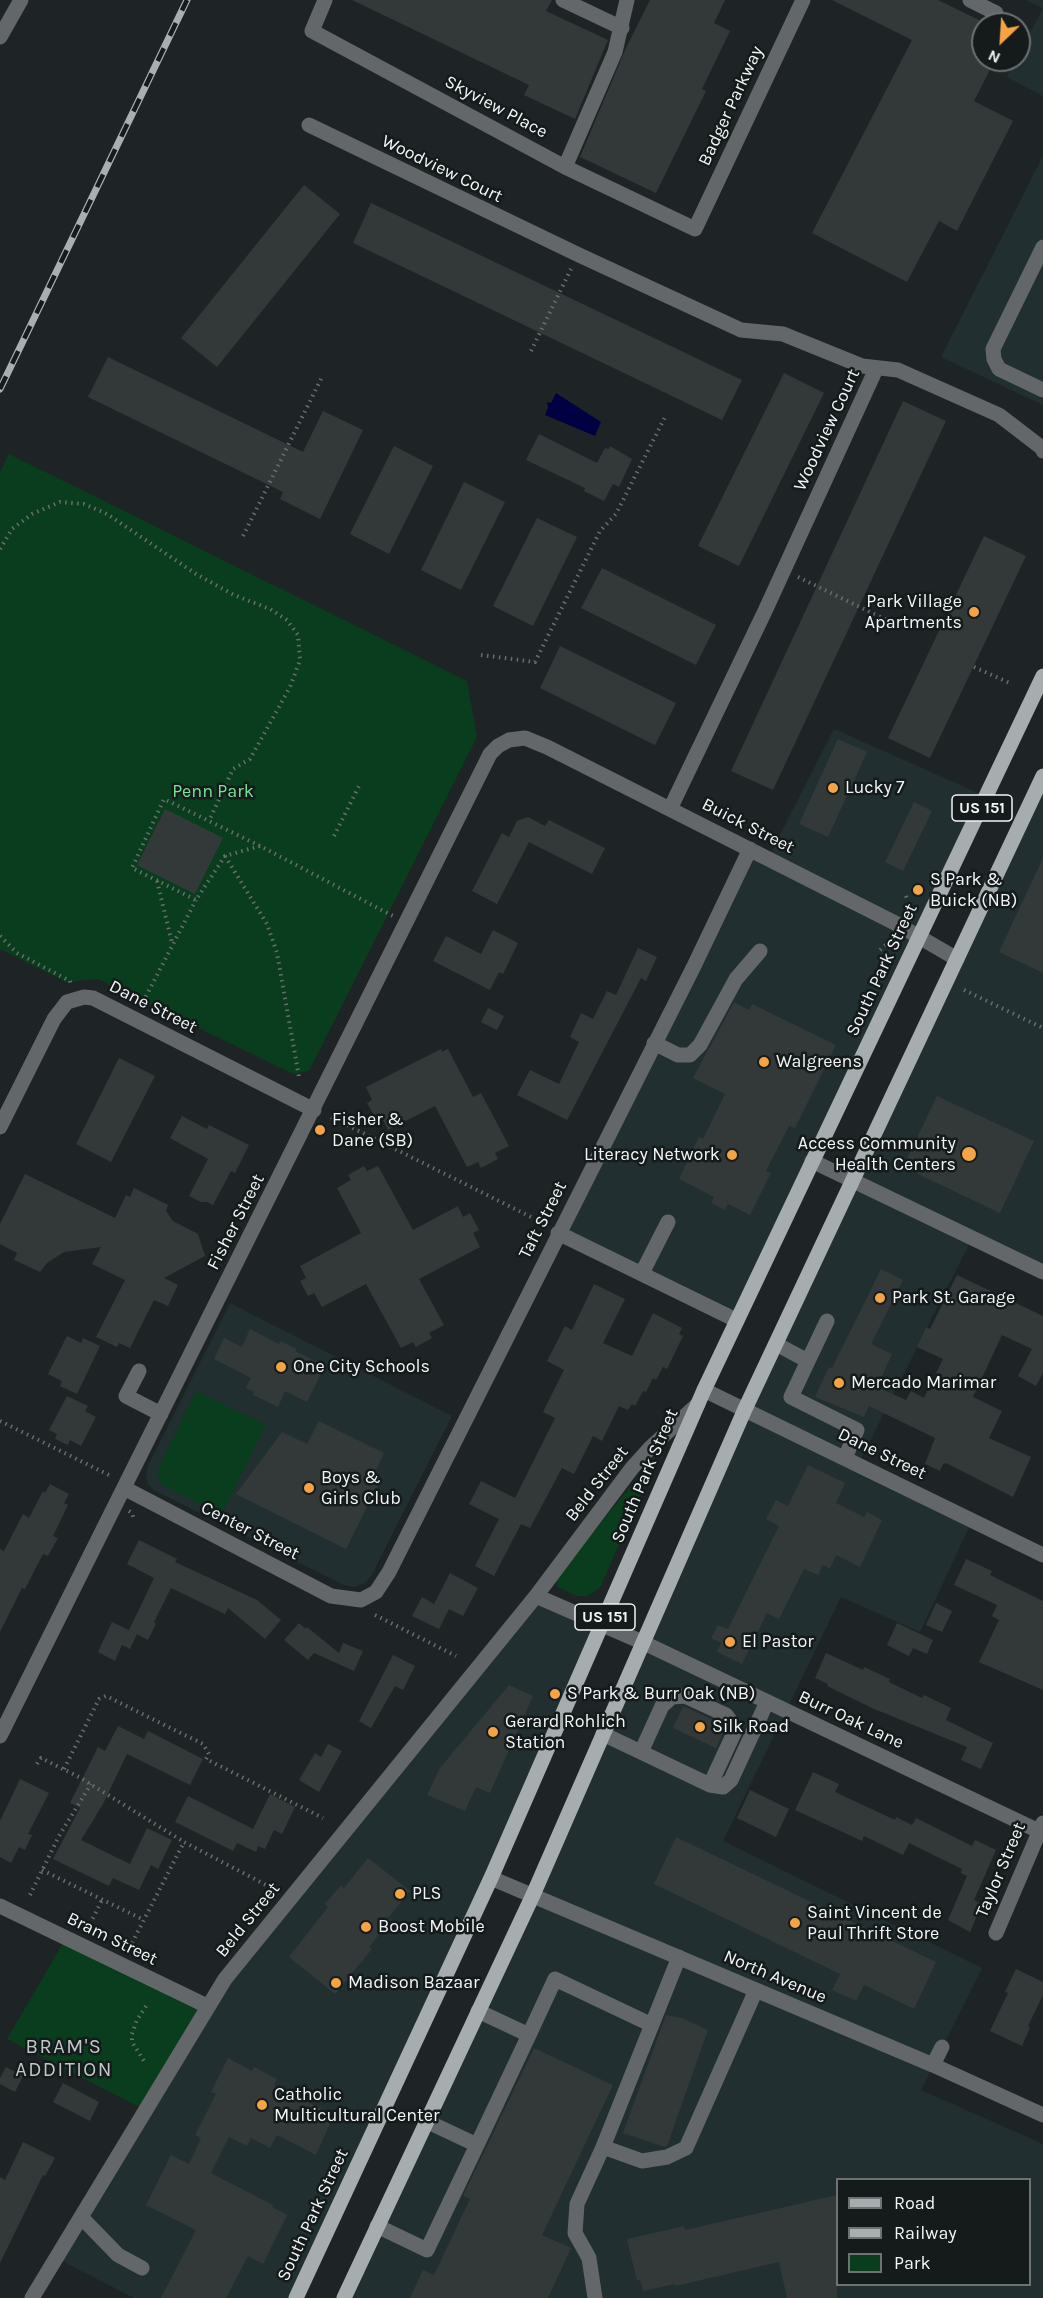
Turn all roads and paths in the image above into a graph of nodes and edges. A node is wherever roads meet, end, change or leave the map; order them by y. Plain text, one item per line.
1 (21, 0) edge
2 (325, 0) edge
3 (563, 0) edge
4 (627, 0) edge
5 (803, 0) edge
6 (970, 0) edge
7 (994, 12) edge
8 (622, 28) junction
9 (0, 37) edge
10 (309, 125) dead end
11 (565, 166) junction
12 (695, 229) joint
13 (1043, 247) edge
14 (579, 255) junction
15 (531, 351) dead end
16 (876, 369) junction
17 (322, 377) dead end
18 (1043, 390) edge
19 (666, 415) dead end
20 (1043, 451) edge
21 (243, 536) dead end
22 (0, 549) edge
23 (784, 570) junction
24 (901, 627) dead end
25 (481, 655) dead end
26 (974, 667) dead end
27 (1043, 676) edge
28 (1012, 684) dead end
29 (517, 738) joint
30 (1043, 776) edge
31 (360, 784) dead end
32 (670, 808) junction
33 (209, 821) junction
34 (334, 836) dead end
35 (260, 846) junction
36 (750, 849) junction
37 (225, 856) junction
38 (157, 881) junction
39 (196, 900) junction
40 (406, 924) junction
41 (0, 936) edge
42 (919, 939) junction
43 (173, 944) junction
44 (887, 944) dead end
45 (879, 950) dead end
46 (760, 951) dead end
47 (957, 959) junction
48 (70, 981) dead end
49 (964, 990) dead end
50 (142, 1002) dead end
51 (1043, 1028) edge
52 (654, 1043) junction
53 (299, 1077) dead end
54 (315, 1110) junction
55 (331, 1117) dead end
56 (0, 1127) edge
57 (812, 1161) junction
58 (852, 1180) junction
59 (541, 1222) dead end
60 (668, 1222) dead end
61 (558, 1233) junction
62 (1043, 1272) edge
63 (642, 1274) junction
64 (736, 1320) junction
65 (827, 1321) dead end
66 (776, 1344) junction
67 (808, 1361) junction
68 (139, 1371) dead end
69 (700, 1397) junction
70 (746, 1409) junction
71 (161, 1414) junction
72 (0, 1421) edge
73 (845, 1458) junction
74 (109, 1475) dead end
75 (124, 1488) junction
76 (1043, 1555) edge
77 (536, 1596) junction
78 (361, 1600) joint
79 (375, 1615) dead end
80 (602, 1624) junction
81 (642, 1642) junction
82 (456, 1656) dead end
83 (767, 1702) junction
84 (603, 1734) junction
85 (0, 1736) edge
86 (641, 1752) junction
87 (37, 1764) dead end
88 (64, 1769) junction
89 (91, 1784) junction
90 (710, 1785) junction
91 (323, 1818) dead end
92 (1042, 1829) edge
93 (184, 1842) junction
94 (42, 1870) junction
95 (491, 1878) junction
96 (268, 1886) dead end
97 (30, 1895) dead end
98 (533, 1895) junction
99 (102, 1900) junction
100 (0, 1906) edge
101 (144, 1920) junction
102 (90, 1924) dead end
103 (996, 1933) dead end
104 (132, 1943) dead end
105 (679, 1957) junction
106 (756, 1990) junction
107 (146, 2006) dead end
108 (207, 2006) junction
109 (478, 2011) junction
110 (652, 2025) junction
111 (529, 2035) junction
112 (942, 2047) dead end
113 (146, 2064) dead end
114 (933, 2065) junction
115 (1043, 2115) edge
116 (426, 2121) junction
117 (477, 2145) junction
118 (603, 2147) junction
119 (81, 2217) junction
120 (377, 2226) junction
121 (142, 2268) dead end
122 (32, 2298) edge
123 (296, 2298) edge
124 (344, 2298) edge
125 (595, 2298) edge

1 - 9 street
2 - 11 street, Skyview Place
3 - 8 street
4 - 8 street
5 - 12 street, Badger Parkway
6 - 7 street
8 - 11 street
10 - 14 street, Woodview Court
11 - 12 street, Skyview Place
13 - 18 street
14 - 15 path
14 - 16 street, Woodview Court
16 - 20 street
16 - 23 street, Woodview Court
17 - 21 path
19 - 25 path
22 - 33 path
23 - 24 path
23 - 32 street, Woodview Court
26 - 28 path
27 - 42 main road, South Park Street / US 151
29 - 32 street, Buick Street
29 - 40 street, Fisher Street
30 - 47 main road, US 151
31 - 34 path
32 - 36 street, Buick Street
33 - 35 path
33 - 38 path
35 - 37 path
35 - 40 path
36 - 42 street, Buick Street
36 - 52 street, Taft Street
37 - 39 path
37 - 53 path
38 - 39 path
38 - 43 path
39 - 43 path
40 - 54 street, Fisher Street
41 - 48 path
42 - 47 street, Buick Street
42 - 57 main road, South Park Street / US 151
43 - 50 path
44 - 45 path
46 - 52 street
47 - 58 main road, US 151
49 - 51 path
52 - 61 street, Taft Street
54 - 56 street, Dane Street
54 - 71 street, Fisher Street
55 - 59 path
57 - 58 street
57 - 64 main road, South Park Street / US 151
58 - 62 street
58 - 66 main road, US 151
60 - 63 street
61 - 63 street
61 - 78 street, Taft Street
63 - 64 street
64 - 69 main road, South Park Street / US 151
65 - 67 street
66 - 67 street
66 - 70 main road, US 151
67 - 73 street
68 - 71 street
69 - 70 street, Dane Street
69 - 77 street, Beld Street
69 - 80 main road, South Park Street / US 151
70 - 73 street, Dane Street
70 - 81 main road, US 151
71 - 75 street, Fisher Street
72 - 74 path
73 - 76 street, Dane Street
75 - 78 street, Center Street
75 - 85 street, Fisher Street
77 - 80 street
77 - 108 street, Beld Street
79 - 82 path
80 - 81 street
80 - 95 main road, South Park Street / US 151
81 - 83 street, Burr Oak Lane
81 - 84 main road, US 151
83 - 90 street
83 - 92 street, Burr Oak Lane
84 - 86 street
84 - 98 main road, US 151
86 - 90 street
86 - 90 street
87 - 88 path
88 - 89 path
88 - 91 path
89 - 93 path
89 - 94 path
92 - 103 street, Taylor Street
93 - 96 path
93 - 101 path
94 - 97 path
94 - 99 path
95 - 98 street, North Avenue
95 - 123 main road, South Park Street / US 151
98 - 105 street, North Avenue
98 - 109 main road, US 151
99 - 101 path
99 - 102 path
100 - 108 street, Bram Street
101 - 104 path
105 - 106 street, North Avenue
105 - 110 street
106 - 114 street, North Avenue
106 - 118 street
107 - 113 path
108 - 119 street, Beld Street
109 - 111 street
109 - 116 main road, US 151
110 - 111 street
110 - 118 street
111 - 117 street
112 - 114 street
114 - 115 street, North Avenue
116 - 117 street
116 - 120 main road, US 151
117 - 120 street
118 - 125 street
119 - 121 street
119 - 122 street, Beld Street
120 - 124 main road, US 151

